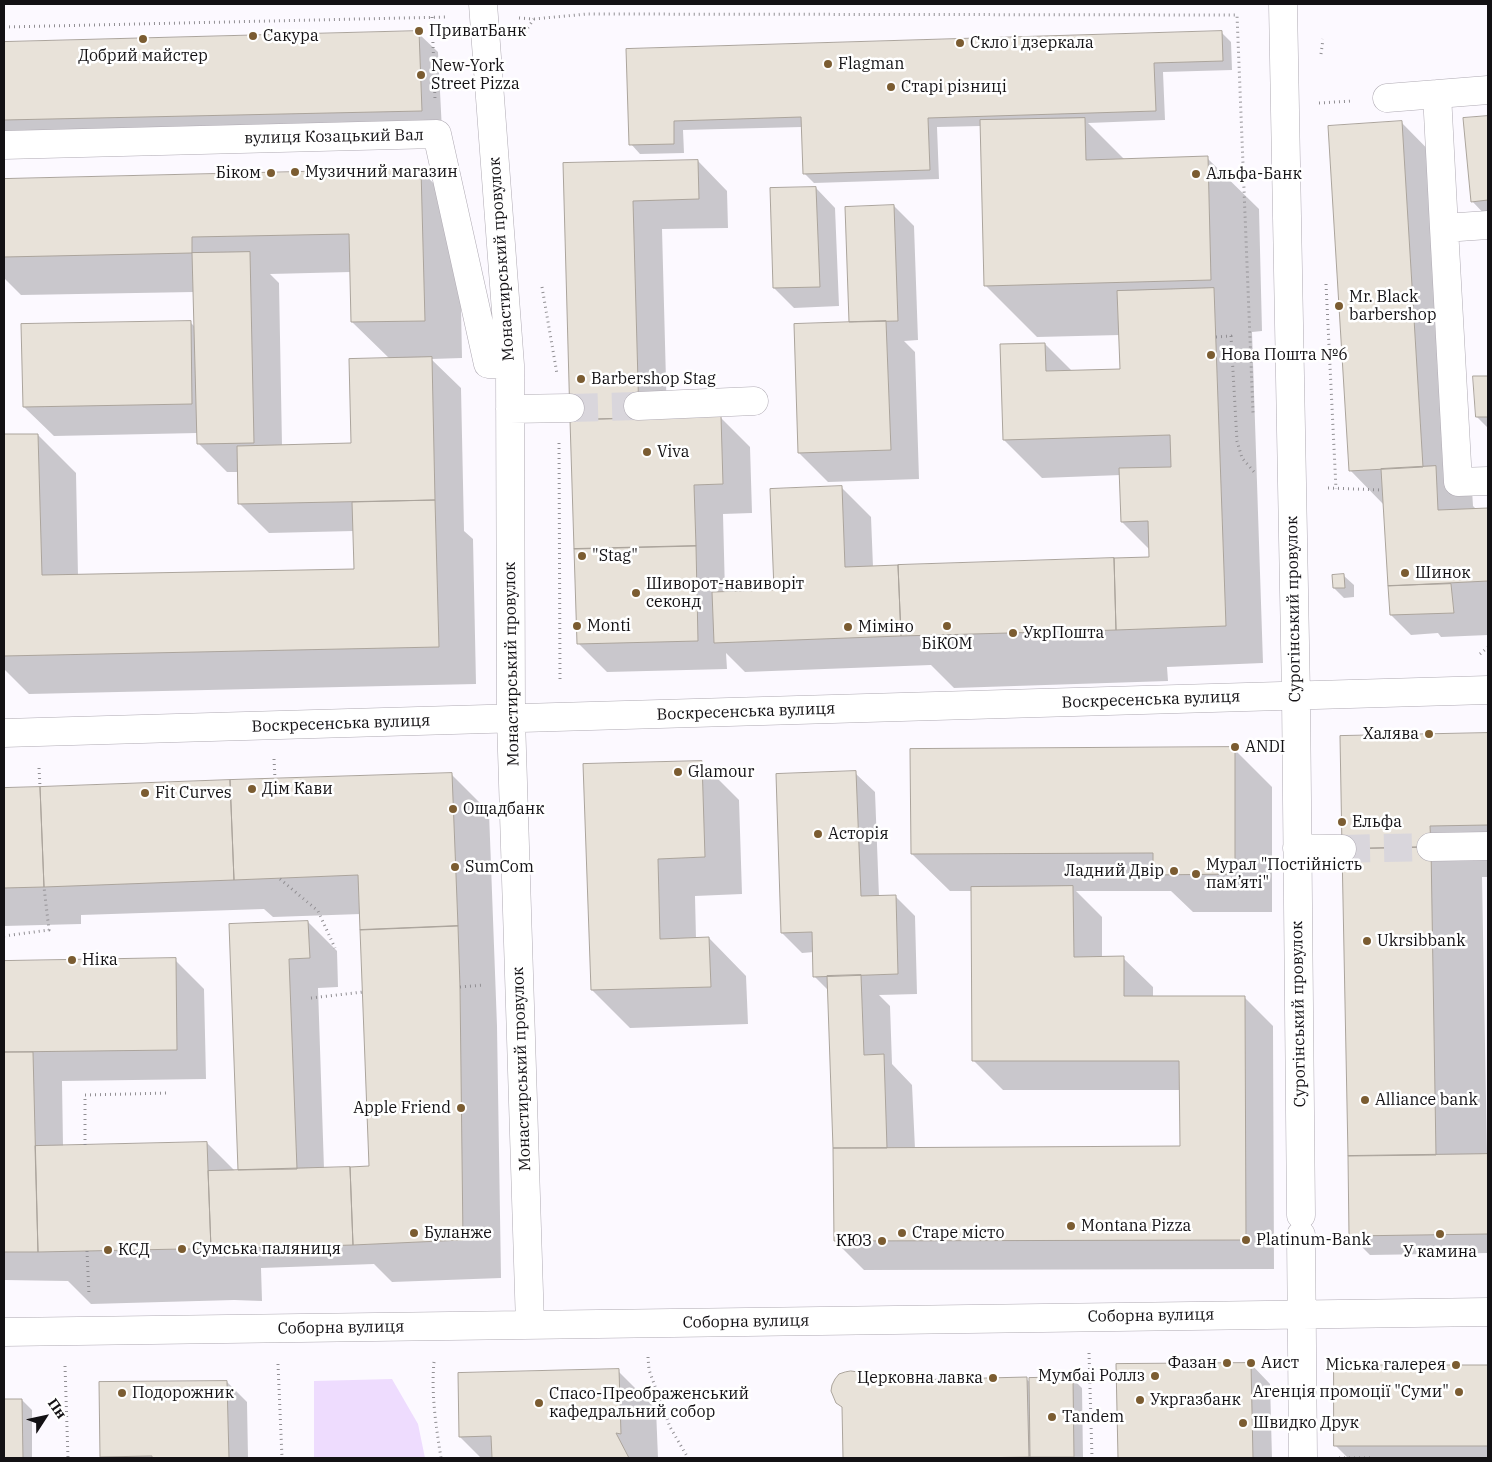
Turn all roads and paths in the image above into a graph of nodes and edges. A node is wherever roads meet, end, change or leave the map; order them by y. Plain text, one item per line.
1 (1283, 4) edge
2 (483, 10) edge
3 (432, 17) junction
4 (4, 27) edge
5 (1322, 39) dead end
6 (1321, 58) dead end
7 (1488, 90) edge
8 (1318, 94) dead end
9 (1437, 94) junction
10 (1386, 98) joint
11 (437, 134) junction
12 (4, 145) edge
13 (1488, 225) edge
14 (1444, 228) junction
15 (1326, 281) dead end
16 (1216, 337) dead end
17 (510, 365) junction
18 (754, 401) dead end
19 (638, 406) tunnel mouth
20 (564, 408) joint
21 (510, 409) junction
22 (1253, 413) dead end
23 (1255, 463) dead end
24 (1488, 481) edge
25 (1292, 487) junction
26 (1336, 489) junction
27 (1382, 490) dead end
28 (1488, 690) edge
29 (1296, 696) junction
30 (560, 717) junction
31 (511, 719) junction
32 (4, 733) edge
33 (1488, 846) edge
34 (1430, 847) tunnel mouth
35 (1298, 848) junction
36 (1342, 848) tunnel mouth
37 (280, 879) dead end
38 (44, 887) dead end
39 (4, 936) edge
40 (335, 948) dead end
41 (363, 992) dead end
42 (311, 998) dead end
43 (168, 1093) dead end
44 (85, 1144) dead end
45 (88, 1251) dead end
46 (1488, 1312) edge
47 (1302, 1315) junction
48 (1088, 1317) junction
49 (646, 1324) junction
50 (530, 1325) junction
51 (437, 1326) junction
52 (277, 1328) junction
53 (64, 1331) junction
54 (91, 1331) junction
55 (4, 1332) edge
56 (68, 1458) edge
57 (282, 1458) edge
58 (441, 1458) edge
59 (688, 1458) edge
60 (1092, 1458) edge
61 (1303, 1458) edge

1 - 25 street, Сурогінський провулок
2 - 3 path
2 - 17 street, Монастирський провулок
2 - 22 path
3 - 4 path
3 - 11 path
5 - 6 path
7 - 9 street
8 - 10 path
9 - 10 street
9 - 14 street
11 - 12 street, вулиця Козацький Вал
11 - 17 street, вулиця Козацький Вал
13 - 14 street
14 - 24 street
15 - 26 path
16 - 23 path
17 - 21 street, Монастирський провулок
18 - 19 street
20 - 21 street
20 - 30 path
21 - 31 street, Монастирський провулок
25 - 26 path
25 - 29 street, Сурогінський провулок
26 - 27 path
28 - 29 street, Воскресенська вулиця
29 - 30 street, Воскресенська вулиця
29 - 35 street, Сурогінський провулок
30 - 31 street, Воскресенська вулиця
31 - 32 street, Воскресенська вулиця
31 - 50 street, Монастирський провулок
33 - 34 street
35 - 36 street
35 - 47 street, Сурогінський провулок
37 - 40 path
38 - 39 path
41 - 42 path
43 - 44 path
45 - 54 path
46 - 47 street, Соборна вулиця
47 - 48 street, Соборна вулиця
47 - 61 street, Сурогінський провулок
48 - 49 street, Соборна вулиця
48 - 60 path
49 - 50 street, Соборна вулиця
49 - 59 path
50 - 51 street, Соборна вулиця
51 - 52 street, Соборна вулиця
51 - 58 path
52 - 54 street, Соборна вулиця
52 - 57 path
53 - 54 street, Соборна вулиця
53 - 55 street, Соборна вулиця
53 - 56 path

